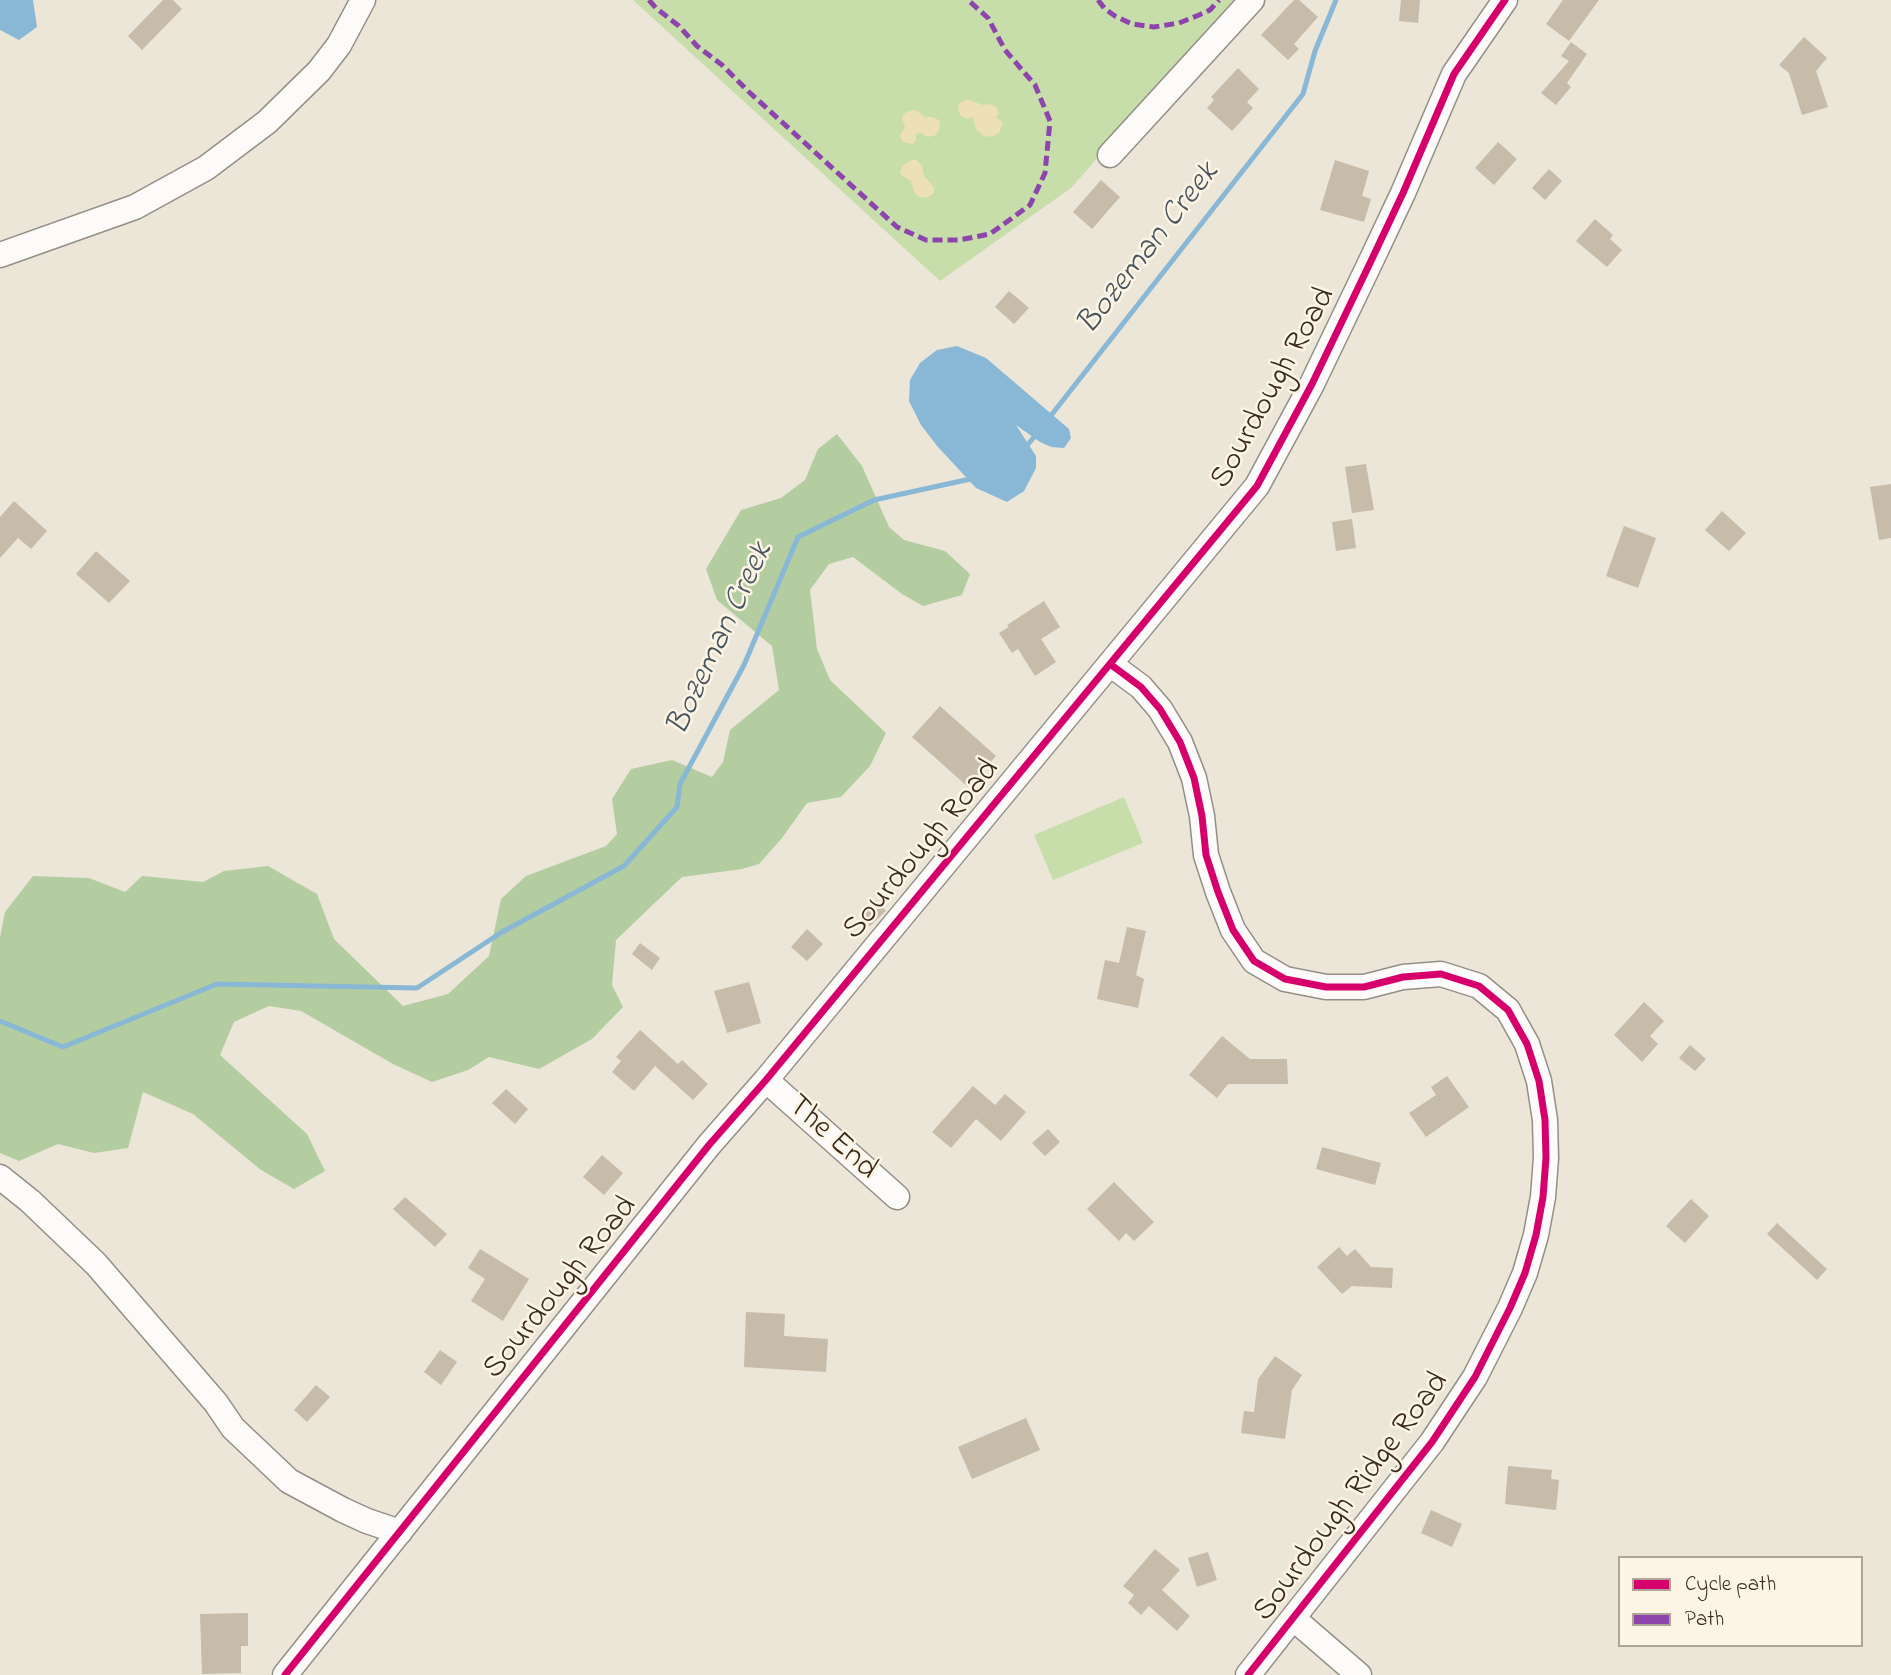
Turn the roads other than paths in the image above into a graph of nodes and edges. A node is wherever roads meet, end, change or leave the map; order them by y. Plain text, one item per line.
1 (363, 0) edge
2 (1252, 0) edge
3 (1504, 0) edge
4 (1110, 155) dead end
5 (0, 255) edge
6 (1110, 664) junction
7 (766, 1080) junction
8 (0, 1177) edge
9 (897, 1197) dead end
10 (400, 1532) junction
11 (1294, 1619) junction
12 (285, 1675) edge
13 (1248, 1675) edge
14 (1359, 1675) edge

1 - 5 street
2 - 4 street
3 - 6 street, Sourdough Road
6 - 7 street, Sourdough Road
6 - 11 street, Sourdough Ridge Road
7 - 9 street, The End
7 - 10 street, Sourdough Road
8 - 10 street
10 - 12 street, Sourdough Road
11 - 13 street, Sourdough Ridge Road
11 - 14 street

